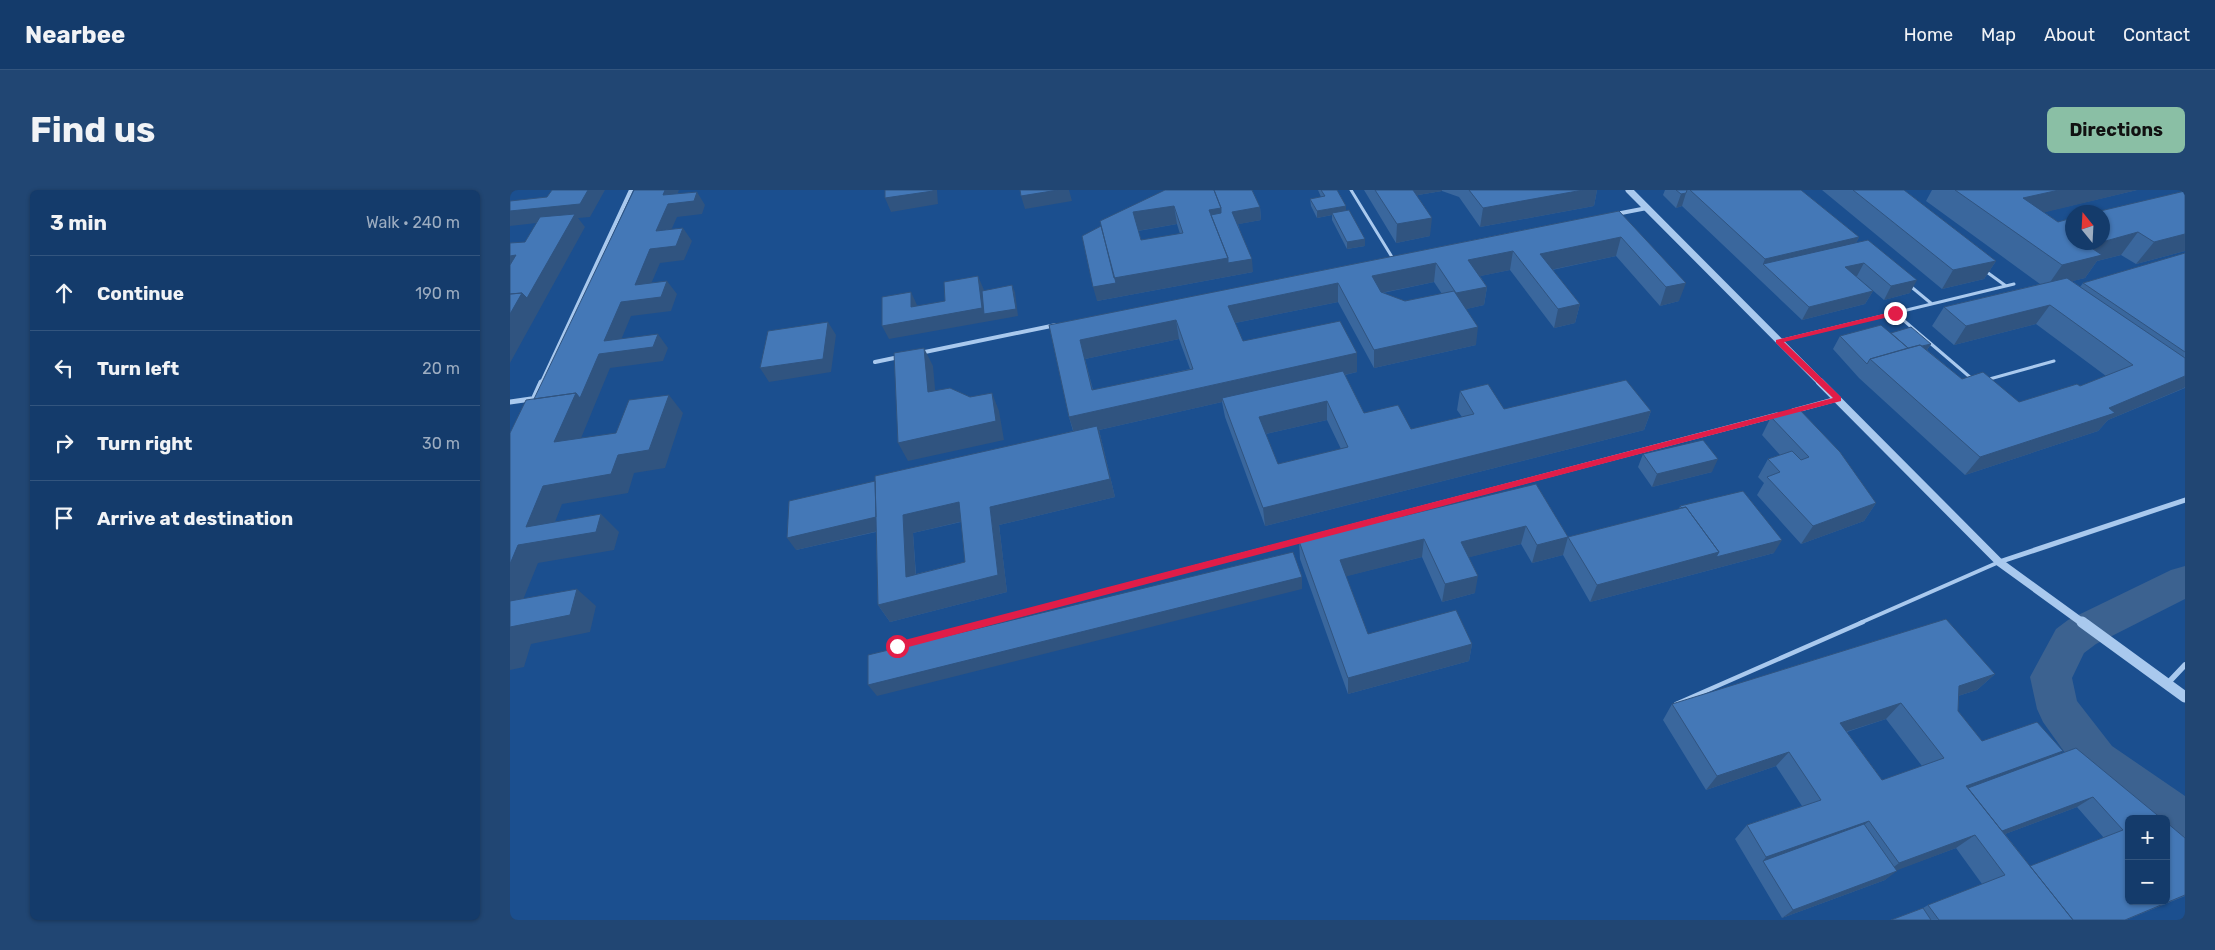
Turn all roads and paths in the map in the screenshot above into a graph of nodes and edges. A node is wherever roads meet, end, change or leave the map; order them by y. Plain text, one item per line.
1 (631, 190) edge
2 (1351, 190) edge
3 (1629, 190) edge
4 (1647, 208) junction
5 (1608, 216) edge
6 (1402, 256) edge
7 (1392, 257) junction
8 (1382, 259) edge
9 (1982, 268) edge
10 (1902, 279) edge
11 (2014, 284) dead end
12 (2006, 286) junction
13 (1932, 304) junction
14 (1895, 313) junction
15 (1060, 324) edge
16 (1779, 341) junction
17 (914, 354) edge
18 (904, 356) edge
19 (2054, 361) dead end
20 (875, 362) dead end
21 (534, 399) junction
22 (1838, 399) junction
23 (510, 402) edge
24 (530, 408) edge
25 (1790, 412) edge
26 (1781, 414) edge
27 (2185, 500) edge
28 (1999, 562) junction
29 (897, 646) edge
30 (2185, 665) edge
31 (2168, 683) junction
32 (2185, 697) edge
33 (1676, 704) edge

1 - 21 street
2 - 7 lane
3 - 4 street
4 - 5 street
4 - 16 street
6 - 7 street
7 - 8 street
9 - 12 lane
10 - 13 lane
11 - 12 lane
12 - 13 lane
13 - 14 lane
14 - 16 lane
14 - 19 lane
15 - 17 street
16 - 22 street
18 - 20 street
21 - 23 street
21 - 24 street
22 - 25 street
22 - 28 street
26 - 29 street
27 - 28 street
28 - 31 street
28 - 33 lane
30 - 31 street
31 - 32 street

